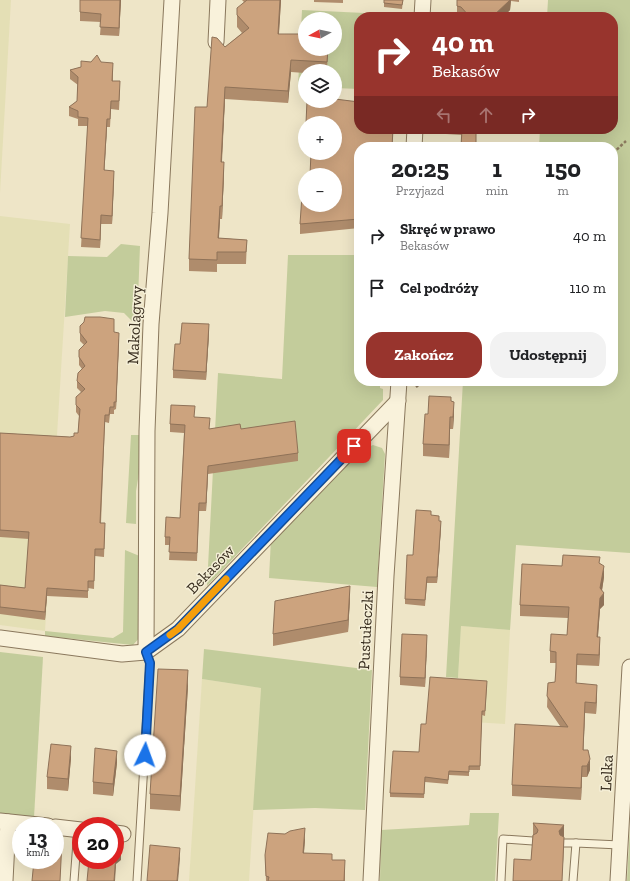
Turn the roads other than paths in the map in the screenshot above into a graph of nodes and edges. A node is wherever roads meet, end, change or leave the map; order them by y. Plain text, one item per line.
1 (172, 0) edge
2 (218, 0) edge
3 (423, 0) edge
4 (422, 12) edge
5 (216, 42) edge
6 (399, 386) edge
7 (398, 401) junction
8 (0, 638) edge
9 (146, 652) junction
10 (630, 667) edge
11 (4, 821) edge
12 (533, 841) edge
13 (564, 843) edge
14 (576, 843) junction
15 (621, 844) junction
16 (75, 869) edge
17 (5, 881) edge
18 (74, 881) edge
19 (137, 881) edge
20 (371, 881) edge
21 (501, 881) edge
22 (573, 881) edge
23 (618, 881) edge

1 - 9 street, Makolągwy
2 - 5 street
3 - 4 street
6 - 7 street, Pustułeczki
7 - 9 street, Bekasów
7 - 20 street, Pustułeczki
8 - 9 street
9 - 19 lane
10 - 15 street, Lelka
11 - 17 street
12 - 21 lane
13 - 14 lane
14 - 15 lane
14 - 22 lane
15 - 23 street, Lelka
16 - 18 lane

